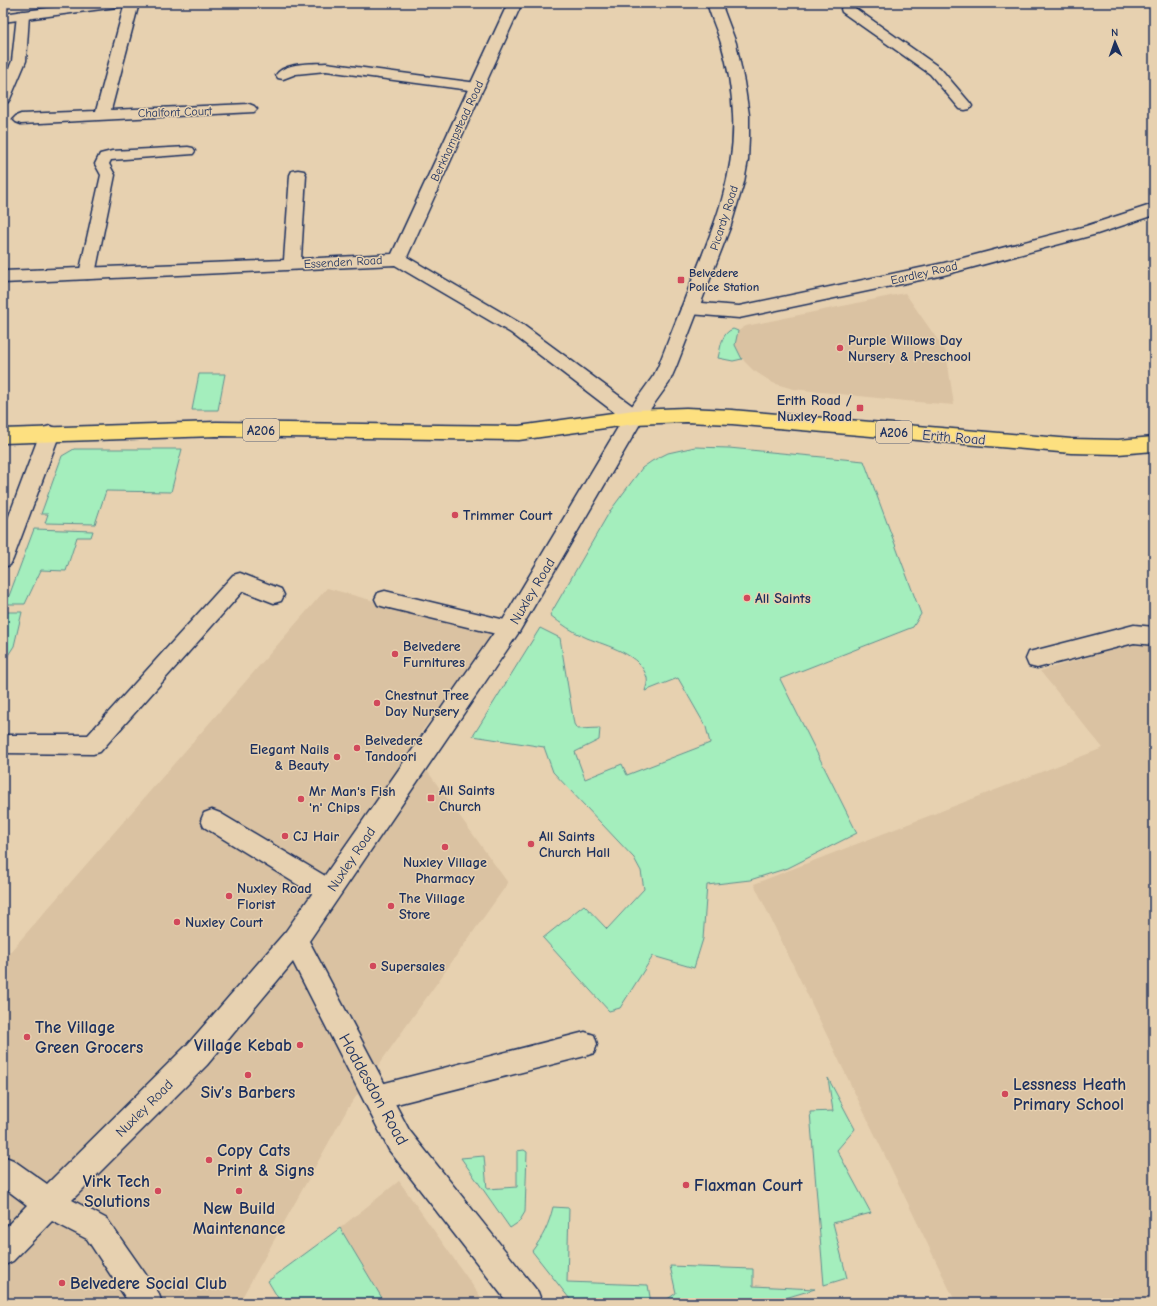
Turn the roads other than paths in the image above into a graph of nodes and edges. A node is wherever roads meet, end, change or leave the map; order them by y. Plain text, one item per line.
1 (117, 3) edge
2 (132, 3) edge
3 (515, 3) edge
4 (714, 3) edge
5 (847, 9) dead end
6 (23, 15) junction
7 (3, 18) edge
8 (284, 75) dead end
9 (477, 87) junction
10 (3, 99) edge
11 (965, 106) dead end
12 (249, 109) dead end
13 (102, 115) junction
14 (22, 119) dead end
15 (188, 151) dead end
16 (298, 175) dead end
17 (1154, 209) edge
18 (398, 259) junction
19 (292, 265) junction
20 (87, 274) junction
21 (3, 277) edge
22 (690, 308) junction
23 (634, 418) junction
24 (50, 433) junction
25 (3, 436) edge
26 (1154, 444) edge
27 (3, 559) edge
28 (274, 595) dead end
29 (385, 599) dead end
30 (509, 630) junction
31 (1154, 636) edge
32 (1037, 659) dead end
33 (3, 744) edge
34 (212, 820) dead end
35 (329, 891) junction
36 (295, 940) junction
37 (585, 1044) dead end
38 (377, 1097) junction
39 (3, 1170) edge
40 (48, 1203) junction
41 (3, 1251) edge
42 (147, 1303) edge
43 (527, 1303) edge

1 - 6 street
2 - 13 street
3 - 9 street, Berkhampstead Road
4 - 22 street, Picardy Road
5 - 11 lane
6 - 7 street
6 - 10 lane
8 - 9 lane
9 - 18 street, Berkhampstead Road
12 - 13 street, Chalfont Court
13 - 14 street, Chalfont Court
15 - 20 lane
16 - 19 street
17 - 22 street, Eardley Road
18 - 19 street, Essenden Road
18 - 23 street, Essenden Road
19 - 20 street, Essenden Road
20 - 21 street, Essenden Road
22 - 23 street, Picardy Road
23 - 24 main road, A206
23 - 26 main road, Erith Road / A206
23 - 30 street, Nuxley Road
24 - 25 main road, A206
24 - 27 street
28 - 33 lane
29 - 30 lane
30 - 35 street, Nuxley Road
31 - 32 street
34 - 35 lane
35 - 36 street, Nuxley Road
36 - 38 street, Hoddesdon Road
36 - 40 street, Nuxley Road
37 - 38 lane
38 - 43 street, Hoddesdon Road
39 - 40 street
40 - 41 street, Nuxley Road
40 - 42 street

